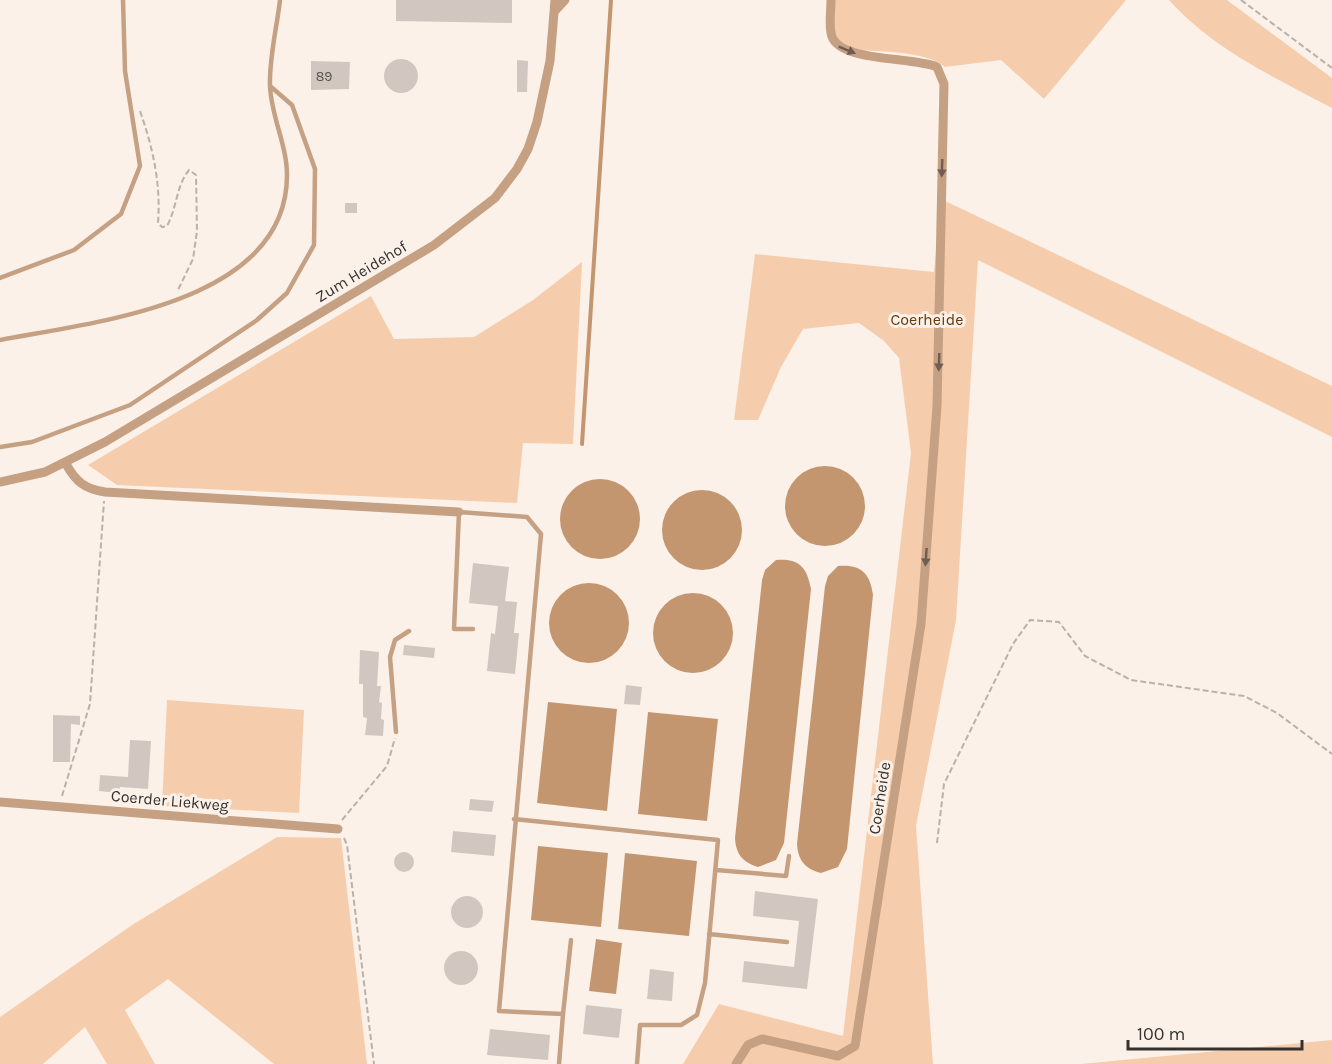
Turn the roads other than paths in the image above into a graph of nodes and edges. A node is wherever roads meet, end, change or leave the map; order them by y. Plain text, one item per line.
1 (123, 0) edge
2 (280, 0) edge
3 (555, 0) edge
4 (565, 0) edge
5 (831, 0) edge
6 (554, 12) junction
7 (270, 86) junction
8 (0, 278) edge
9 (0, 340) edge
10 (0, 447) edge
11 (66, 464) junction
12 (0, 482) edge
13 (459, 512) junction
14 (473, 629) dead end
15 (409, 631) dead end
16 (396, 732) road end
17 (0, 802) edge
18 (514, 819) junction
19 (338, 829) road end
20 (789, 856) dead end
21 (716, 870) junction
22 (710, 934) junction
23 (571, 940) dead end
24 (787, 942) dead end
25 (563, 1014) junction
26 (559, 1064) edge
27 (637, 1064) edge
28 (736, 1064) edge

1 - 8 lane
2 - 7 lane
3 - 6 street, Zum Heidehof
4 - 6 street
5 -> 28 street, Coerheide
6 - 11 street, Zum Heidehof
7 - 9 lane
7 - 10 lane
11 - 12 street, Zum Heidehof
11 - 13 street
13 - 14 lane
13 - 18 lane
15 - 16 lane
17 - 19 street, Coerder Liekweg
18 - 21 lane
18 - 25 lane
20 - 21 lane
21 - 22 lane
22 - 24 lane
22 - 27 lane
23 - 25 lane
25 - 26 lane

